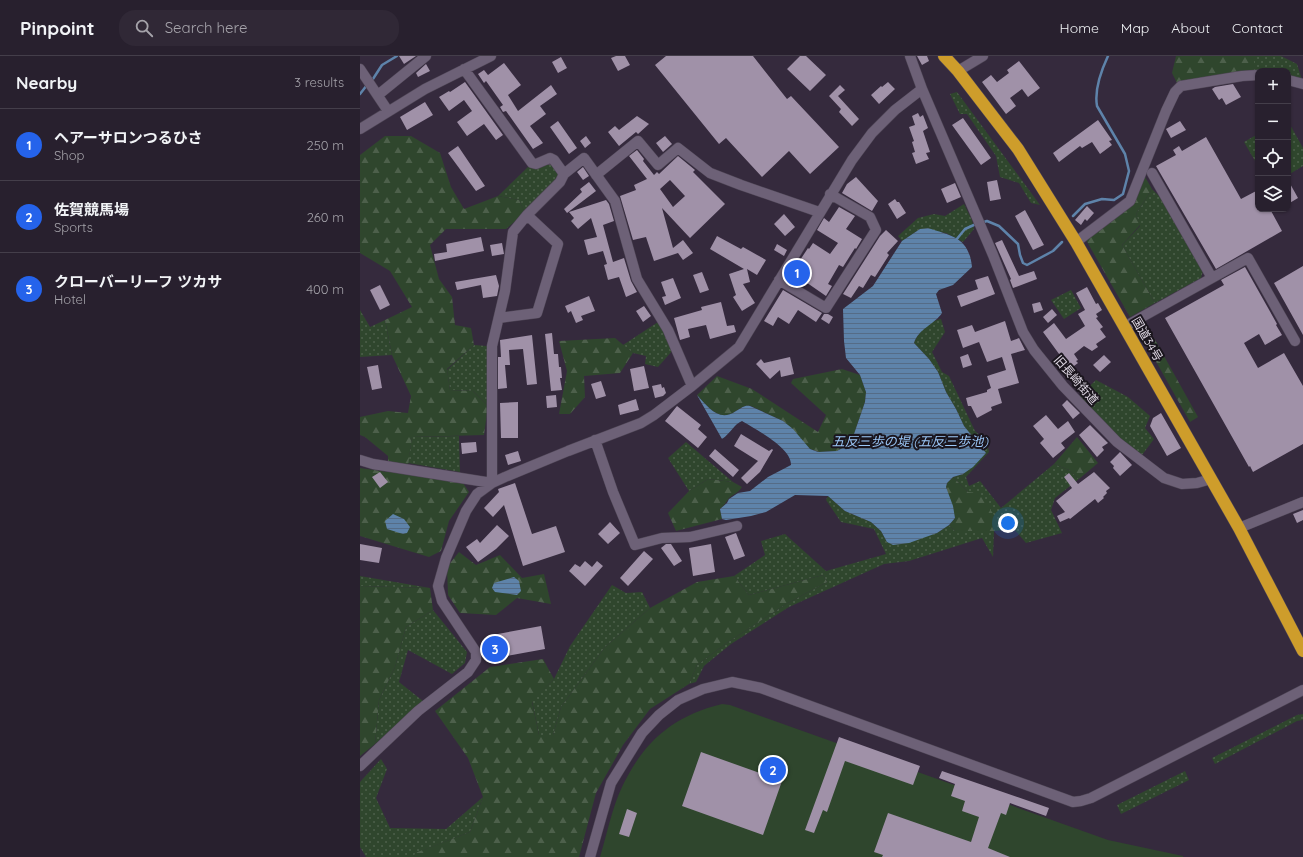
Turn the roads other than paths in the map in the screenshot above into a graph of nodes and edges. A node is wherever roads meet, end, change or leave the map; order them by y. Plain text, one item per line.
1 (426, 56) edge
2 (491, 56) edge
3 (910, 56) edge
4 (944, 56) edge
5 (983, 56) edge
6 (360, 69) edge
7 (464, 69) junction
8 (958, 71) junction
9 (1255, 75) edge
10 (1291, 81) edge
11 (1303, 84) edge
12 (922, 89) junction
13 (375, 91) junction
14 (388, 111) junction
15 (360, 129) edge
16 (1152, 173) dead end
17 (564, 174) junction
18 (596, 175) junction
19 (830, 194) junction
20 (819, 212) junction
21 (527, 215) junction
22 (1076, 242) junction
23 (1212, 278) junction
24 (779, 280) junction
25 (498, 318) junction
26 (1124, 327) junction
27 (1295, 341) dead end
28 (692, 386) junction
29 (595, 440) junction
30 (360, 460) edge
31 (1211, 479) junction
32 (492, 483) junction
33 (1303, 502) edge
34 (737, 526) dead end
35 (1240, 528) junction
36 (1303, 651) edge
37 (1303, 690) edge
38 (360, 766) edge
39 (590, 857) edge

1 - 13 street
2 - 7 street
3 - 12 street
4 - 8 highway, 国道34号
5 - 8 street
6 - 13 street
7 - 14 street
7 - 17 street
8 - 22 highway, 国道34号
9 - 22 street
10 - 11 street
12 - 19 street
12 - 31 street, 旧長崎街道
13 - 14 street
14 - 15 street
16 - 23 street
17 - 18 street
17 - 21 street
18 - 20 street
18 - 28 street
19 - 20 street
19 - 24 street
20 - 24 street
21 - 25 street
21 - 25 street
22 - 26 highway, 国道34号
23 - 26 street
23 - 27 street
24 - 28 street
25 - 32 street
26 - 31 highway, 国道34号
28 - 29 street
29 - 32 street
29 - 34 street
30 - 32 street
31 - 35 highway, 国道34号
32 - 38 street
33 - 35 street
35 - 36 highway, 国道34号
37 - 39 street

